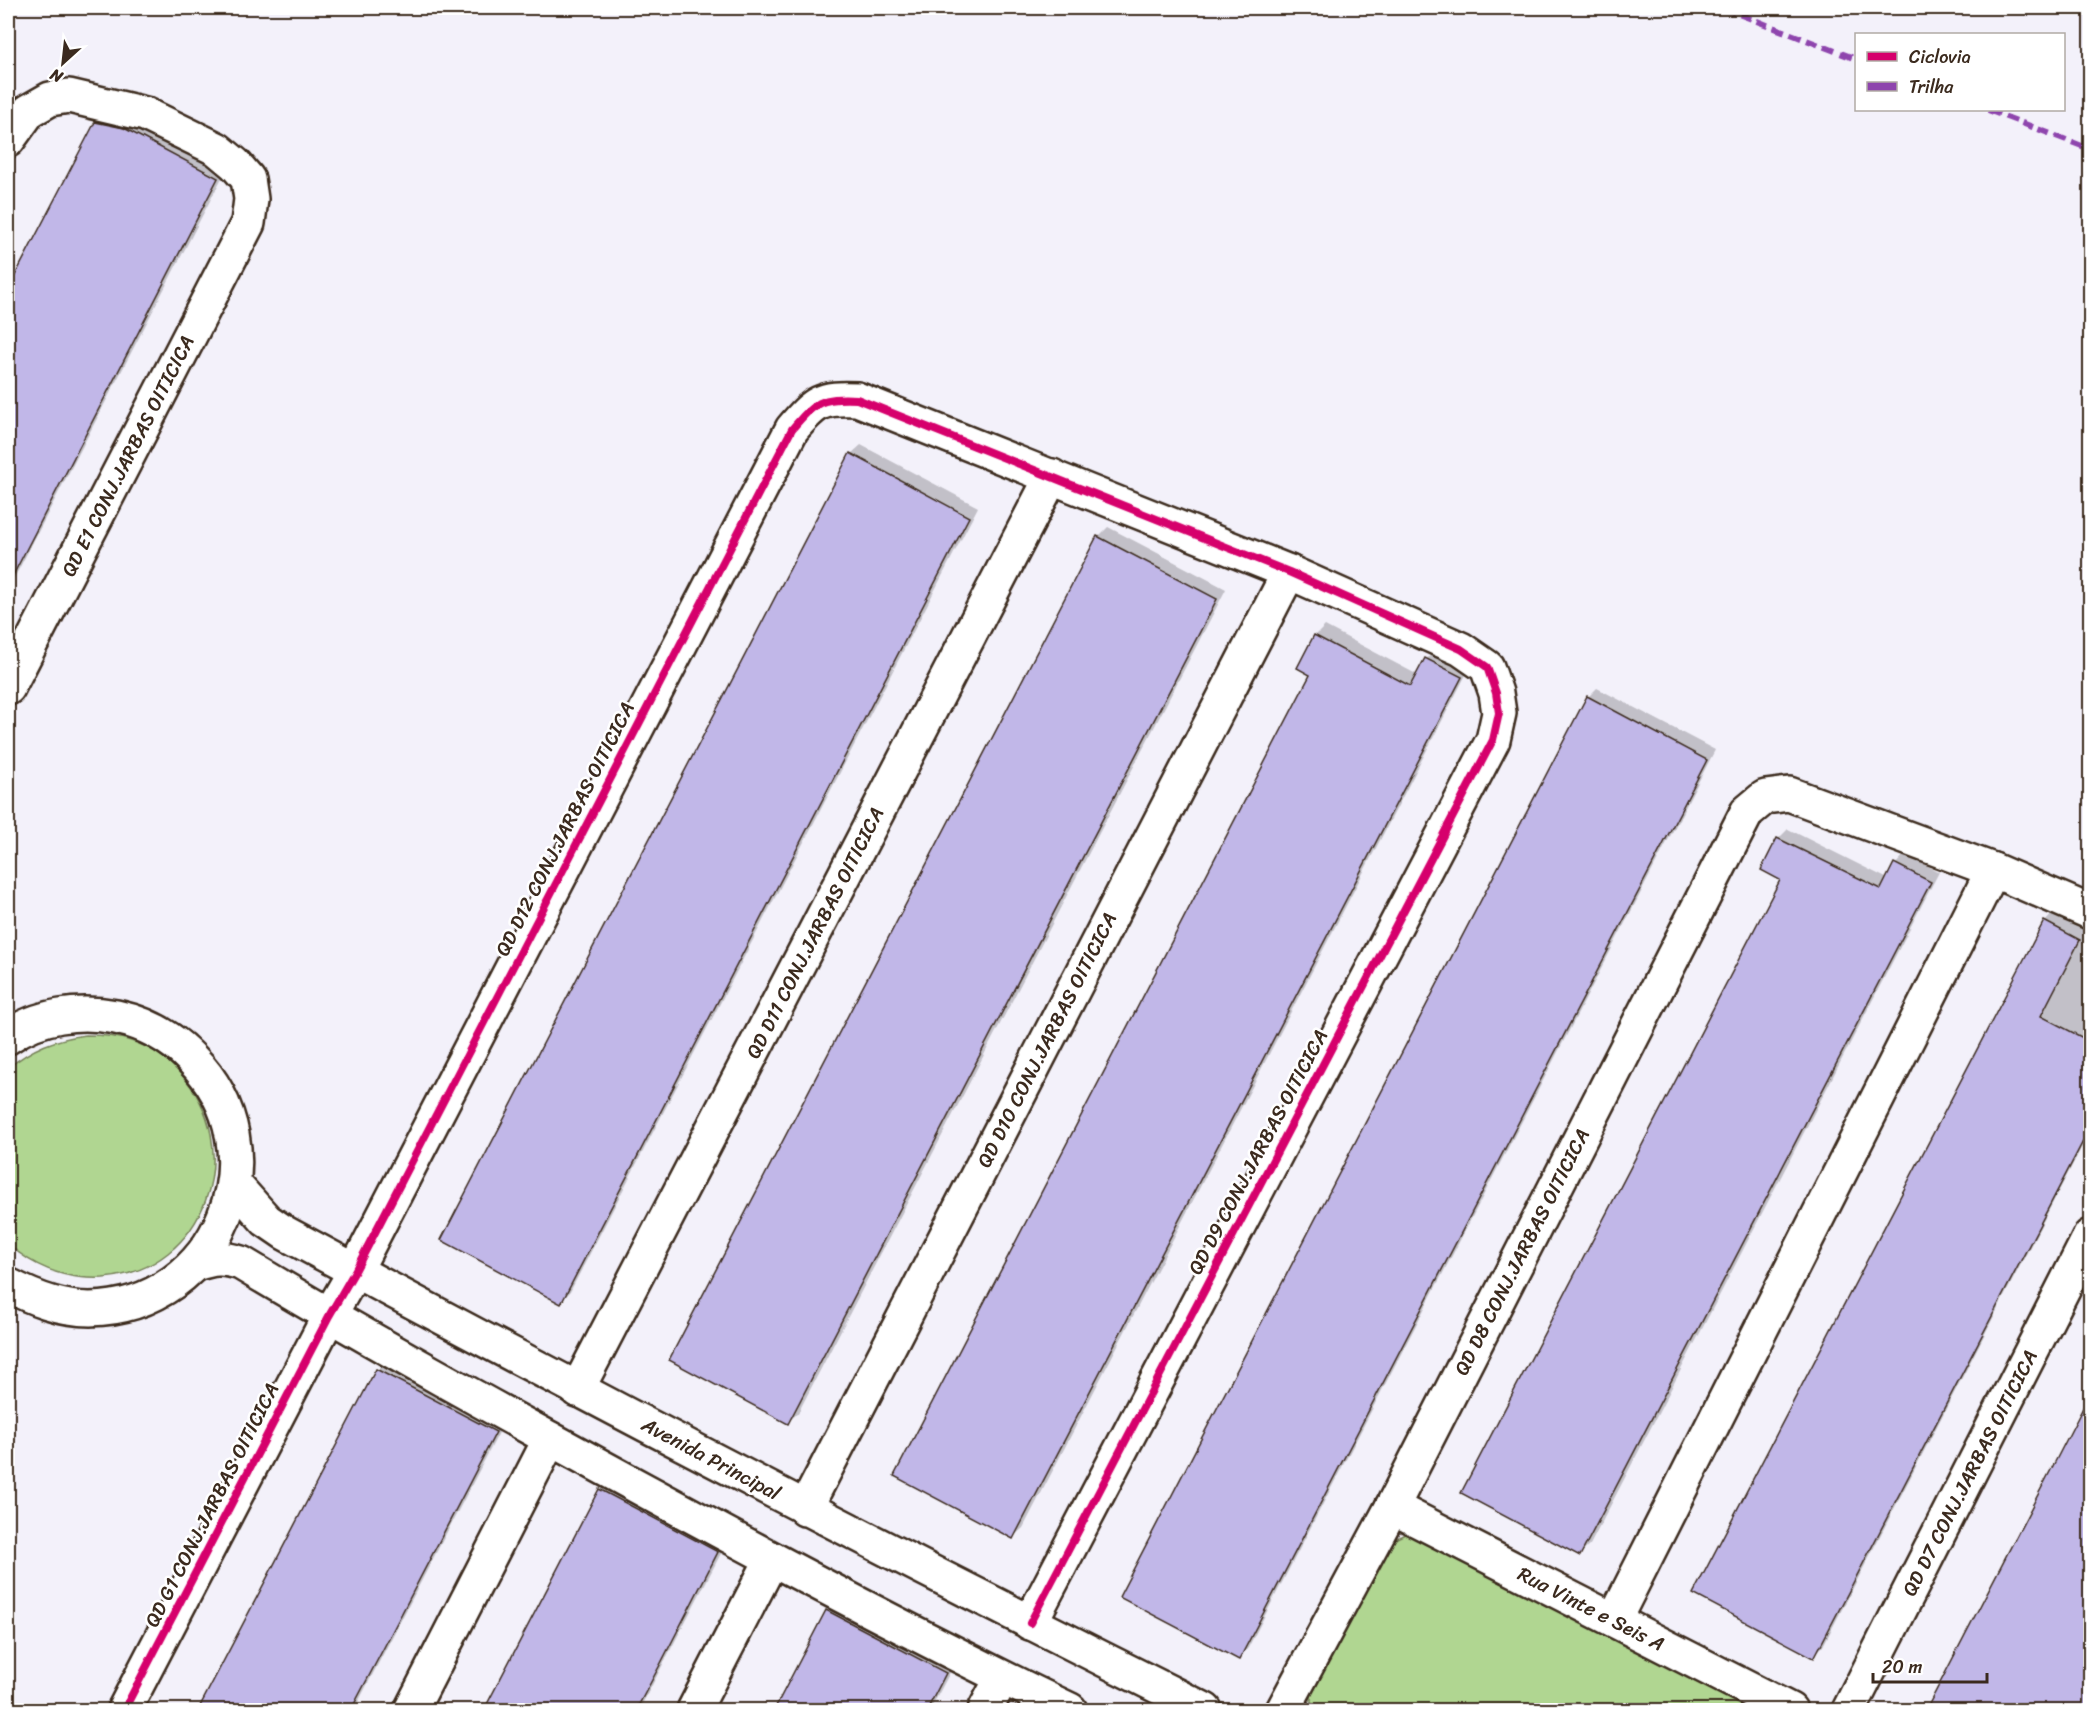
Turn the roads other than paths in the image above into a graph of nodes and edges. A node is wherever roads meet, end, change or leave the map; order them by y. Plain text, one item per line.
1 (8, 140) edge
2 (810, 407) joint
3 (1052, 476) junction
4 (1289, 572) junction
5 (8, 688) edge
6 (1994, 870) junction
7 (2091, 912) edge
8 (8, 1037) edge
9 (234, 1184) junction
10 (2091, 1236) edge
11 (195, 1263) junction
12 (355, 1271) junction
13 (8, 1285) edge
14 (329, 1316) junction
15 (578, 1390) junction
16 (550, 1439) junction
17 (1392, 1507) junction
18 (805, 1509) junction
19 (772, 1559) junction
20 (1614, 1620) junction
21 (1030, 1623) junction
22 (1002, 1678) junction
23 (124, 1710) edge
24 (411, 1710) edge
25 (694, 1710) edge
26 (985, 1710) edge
27 (1070, 1710) edge
28 (1205, 1710) edge
29 (1283, 1710) edge
30 (1790, 1710) edge
31 (1849, 1710) edge

1 - 5 street, QD E1 CONJ.JARBAS OITICICA
2 - 3 street, QD D9 CONJ.JARBAS OITICICA
2 - 12 street, QD D12 CONJ.JARBAS OITICICA
3 - 4 street, QD D9 CONJ.JARBAS OITICICA
3 - 15 street, QD D11 CONJ.JARBAS OITICICA
4 - 18 street, QD D10 CONJ.JARBAS OITICICA
4 - 21 street, QD D9 CONJ.JARBAS OITICICA
6 - 7 street
6 - 17 street, QD D8 CONJ.JARBAS OITICICA
6 - 20 street
8 - 9 street
9 - 11 street
9 - 12 street, Avenida Principal
10 - 31 street, QD D7 CONJ.JARBAS OITICICA
11 - 13 street
11 - 14 street
12 - 14 street, QD D12 CONJ.JARBAS OITICICA
12 - 15 street, Avenida Principal
14 - 16 street
14 - 23 street, QD G1 CONJ.JARBAS OITICICA
15 - 18 street, Avenida Principal
16 - 19 street
16 - 24 street
17 - 20 street, Rua Vinte e Seis A
17 - 29 street, QD D8 CONJ.JARBAS OITICICA
18 - 21 street, Avenida Principal
19 - 22 street
19 - 25 street
20 - 30 street, Rua Vinte e Seis A
21 - 28 street, Avenida Principal
22 - 26 street
22 - 27 street

